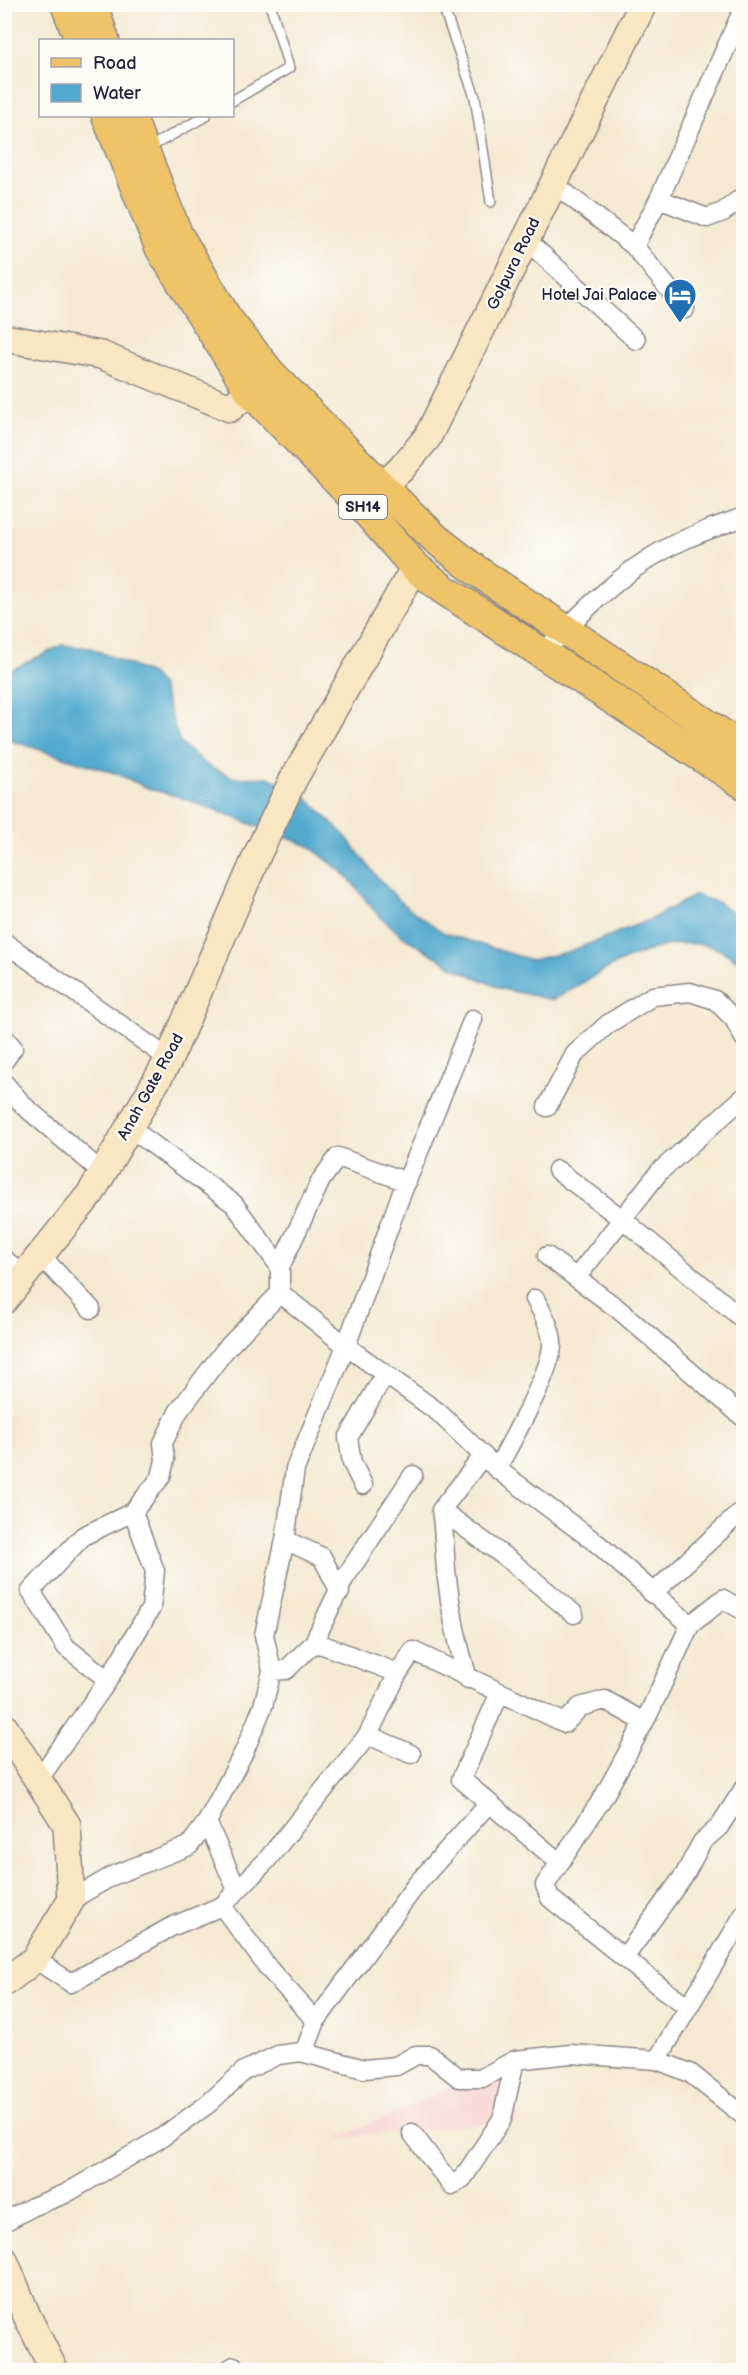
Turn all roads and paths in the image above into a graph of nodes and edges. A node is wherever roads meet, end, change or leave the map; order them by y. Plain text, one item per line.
1 (66, 4) edge
2 (92, 4) edge
3 (270, 4) edge
4 (442, 4) edge
5 (643, 4) edge
6 (744, 7) edge
7 (80, 39) edge
8 (104, 39) edge
9 (234, 100) edge
10 (107, 117) edge
11 (130, 117) edge
12 (204, 117) edge
13 (143, 152) junction
14 (554, 184) junction
15 (744, 196) edge
16 (659, 199) junction
17 (491, 202) dead end
18 (526, 240) junction
19 (634, 246) junction
20 (685, 309) dead end
21 (4, 338) edge
22 (636, 340) dead end
23 (260, 382) junction
24 (372, 496) junction
25 (412, 515) junction
26 (744, 517) edge
27 (389, 538) junction
28 (444, 545) junction
29 (419, 570) junction
30 (566, 629) junction
31 (544, 652) junction
32 (744, 749) edge
33 (744, 784) edge
34 (6, 946) edge
35 (473, 1019) dead end
36 (4, 1036) edge
37 (744, 1038) edge
38 (170, 1059) junction
39 (4, 1061) edge
40 (4, 1083) edge
41 (744, 1096) edge
42 (547, 1107) dead end
43 (129, 1127) junction
44 (557, 1170) dead end
45 (103, 1173) junction
46 (407, 1182) junction
47 (621, 1218) junction
48 (547, 1256) dead end
49 (23, 1263) edge
50 (280, 1266) junction
51 (576, 1278) junction
52 (280, 1293) junction
53 (536, 1299) dead end
54 (4, 1300) edge
55 (91, 1309) dead end
56 (744, 1320) edge
57 (346, 1346) junction
58 (384, 1374) junction
59 (744, 1418) edge
60 (483, 1456) junction
61 (497, 1469) junction
62 (413, 1475) dead end
63 (363, 1485) dead end
64 (744, 1509) edge
65 (441, 1510) junction
66 (134, 1512) junction
67 (285, 1540) junction
68 (340, 1592) junction
69 (652, 1594) junction
70 (744, 1611) edge
71 (574, 1614) dead end
72 (690, 1625) junction
73 (313, 1644) junction
74 (272, 1671) junction
75 (398, 1673) junction
76 (468, 1679) junction
77 (108, 1680) junction
78 (500, 1693) junction
79 (644, 1722) junction
80 (4, 1727) edge
81 (368, 1735) junction
82 (411, 1754) dead end
83 (39, 1779) junction
84 (744, 1788) edge
85 (488, 1804) junction
86 (207, 1822) junction
87 (560, 1863) junction
88 (237, 1890) junction
89 (71, 1900) junction
90 (222, 1905) junction
91 (744, 1914) edge
92 (624, 1958) junction
93 (35, 1959) junction
94 (4, 1983) edge
95 (688, 2006) junction
96 (316, 2021) junction
97 (304, 2053) junction
98 (515, 2060) junction
99 (657, 2060) junction
100 (744, 2116) edge
101 (412, 2133) dead end
102 (4, 2222) edge
103 (4, 2260) edge
104 (54, 2370) edge

1 - 7 main road
2 - 8 main road
3 - 9 lane
4 - 17 lane
5 - 14 street, Golpura Road
6 - 16 street
10 - 23 main road, SH14
11 - 13 main road, SH14
12 - 13 lane
13 - 23 main road, SH14
14 - 18 street, Golpura Road
14 - 19 street
15 - 16 street
16 - 19 street
18 - 22 street
18 - 24 street, Golpura Road
19 - 20 street
21 - 23 street
23 - 24 main road, SH14
24 - 25 main road, SH14
24 - 27 main road, SH14
25 - 27 main road
25 - 28 main road, SH14
26 - 30 street
27 - 29 main road, SH14
28 - 29 main road
28 - 30 main road, SH14
29 - 31 main road, SH14
29 - 38 street, Anah Gate Road
30 - 31 street
30 - 32 main road, SH14
31 - 33 main road, SH14
34 - 38 street
35 - 46 street
36 - 39 street
37 - 42 street
38 - 43 street, Anah Gate Road
40 - 45 street
41 - 47 street
43 - 45 street, Anah Gate Road
43 - 50 street
44 - 47 street
45 - 49 street, Anah Gate Road
46 - 50 street
46 - 57 street
47 - 51 street
47 - 56 street
48 - 51 street
49 - 54 street, Anah Gate Road
49 - 55 street
50 - 52 street
51 - 59 street
52 - 57 street
52 - 66 street
53 - 61 street
57 - 58 street
57 - 67 street
58 - 60 street
58 - 63 street
60 - 61 street
60 - 65 street
61 - 69 street
62 - 68 street
64 - 69 street
65 - 71 street
65 - 76 street
66 - 77 street
66 - 77 street
67 - 68 street
67 - 74 street
68 - 73 street
69 - 72 street
70 - 72 street
72 - 79 street
73 - 74 street
73 - 75 street
74 - 86 street
75 - 76 street
75 - 81 street
76 - 78 street
77 - 83 street
78 - 79 street
78 - 85 street
79 - 87 street
80 - 83 street
81 - 82 street
81 - 88 street
83 - 89 street
84 - 92 street
85 - 87 street
85 - 96 street
86 - 88 street
86 - 89 street
87 - 92 street
88 - 90 street
89 - 93 street
90 - 93 street
90 - 96 street
91 - 95 street
92 - 95 street
93 - 94 street
95 - 99 street
96 - 97 street
97 - 98 street
97 - 102 street
98 - 99 street
98 - 101 street
99 - 100 street
103 - 104 street

